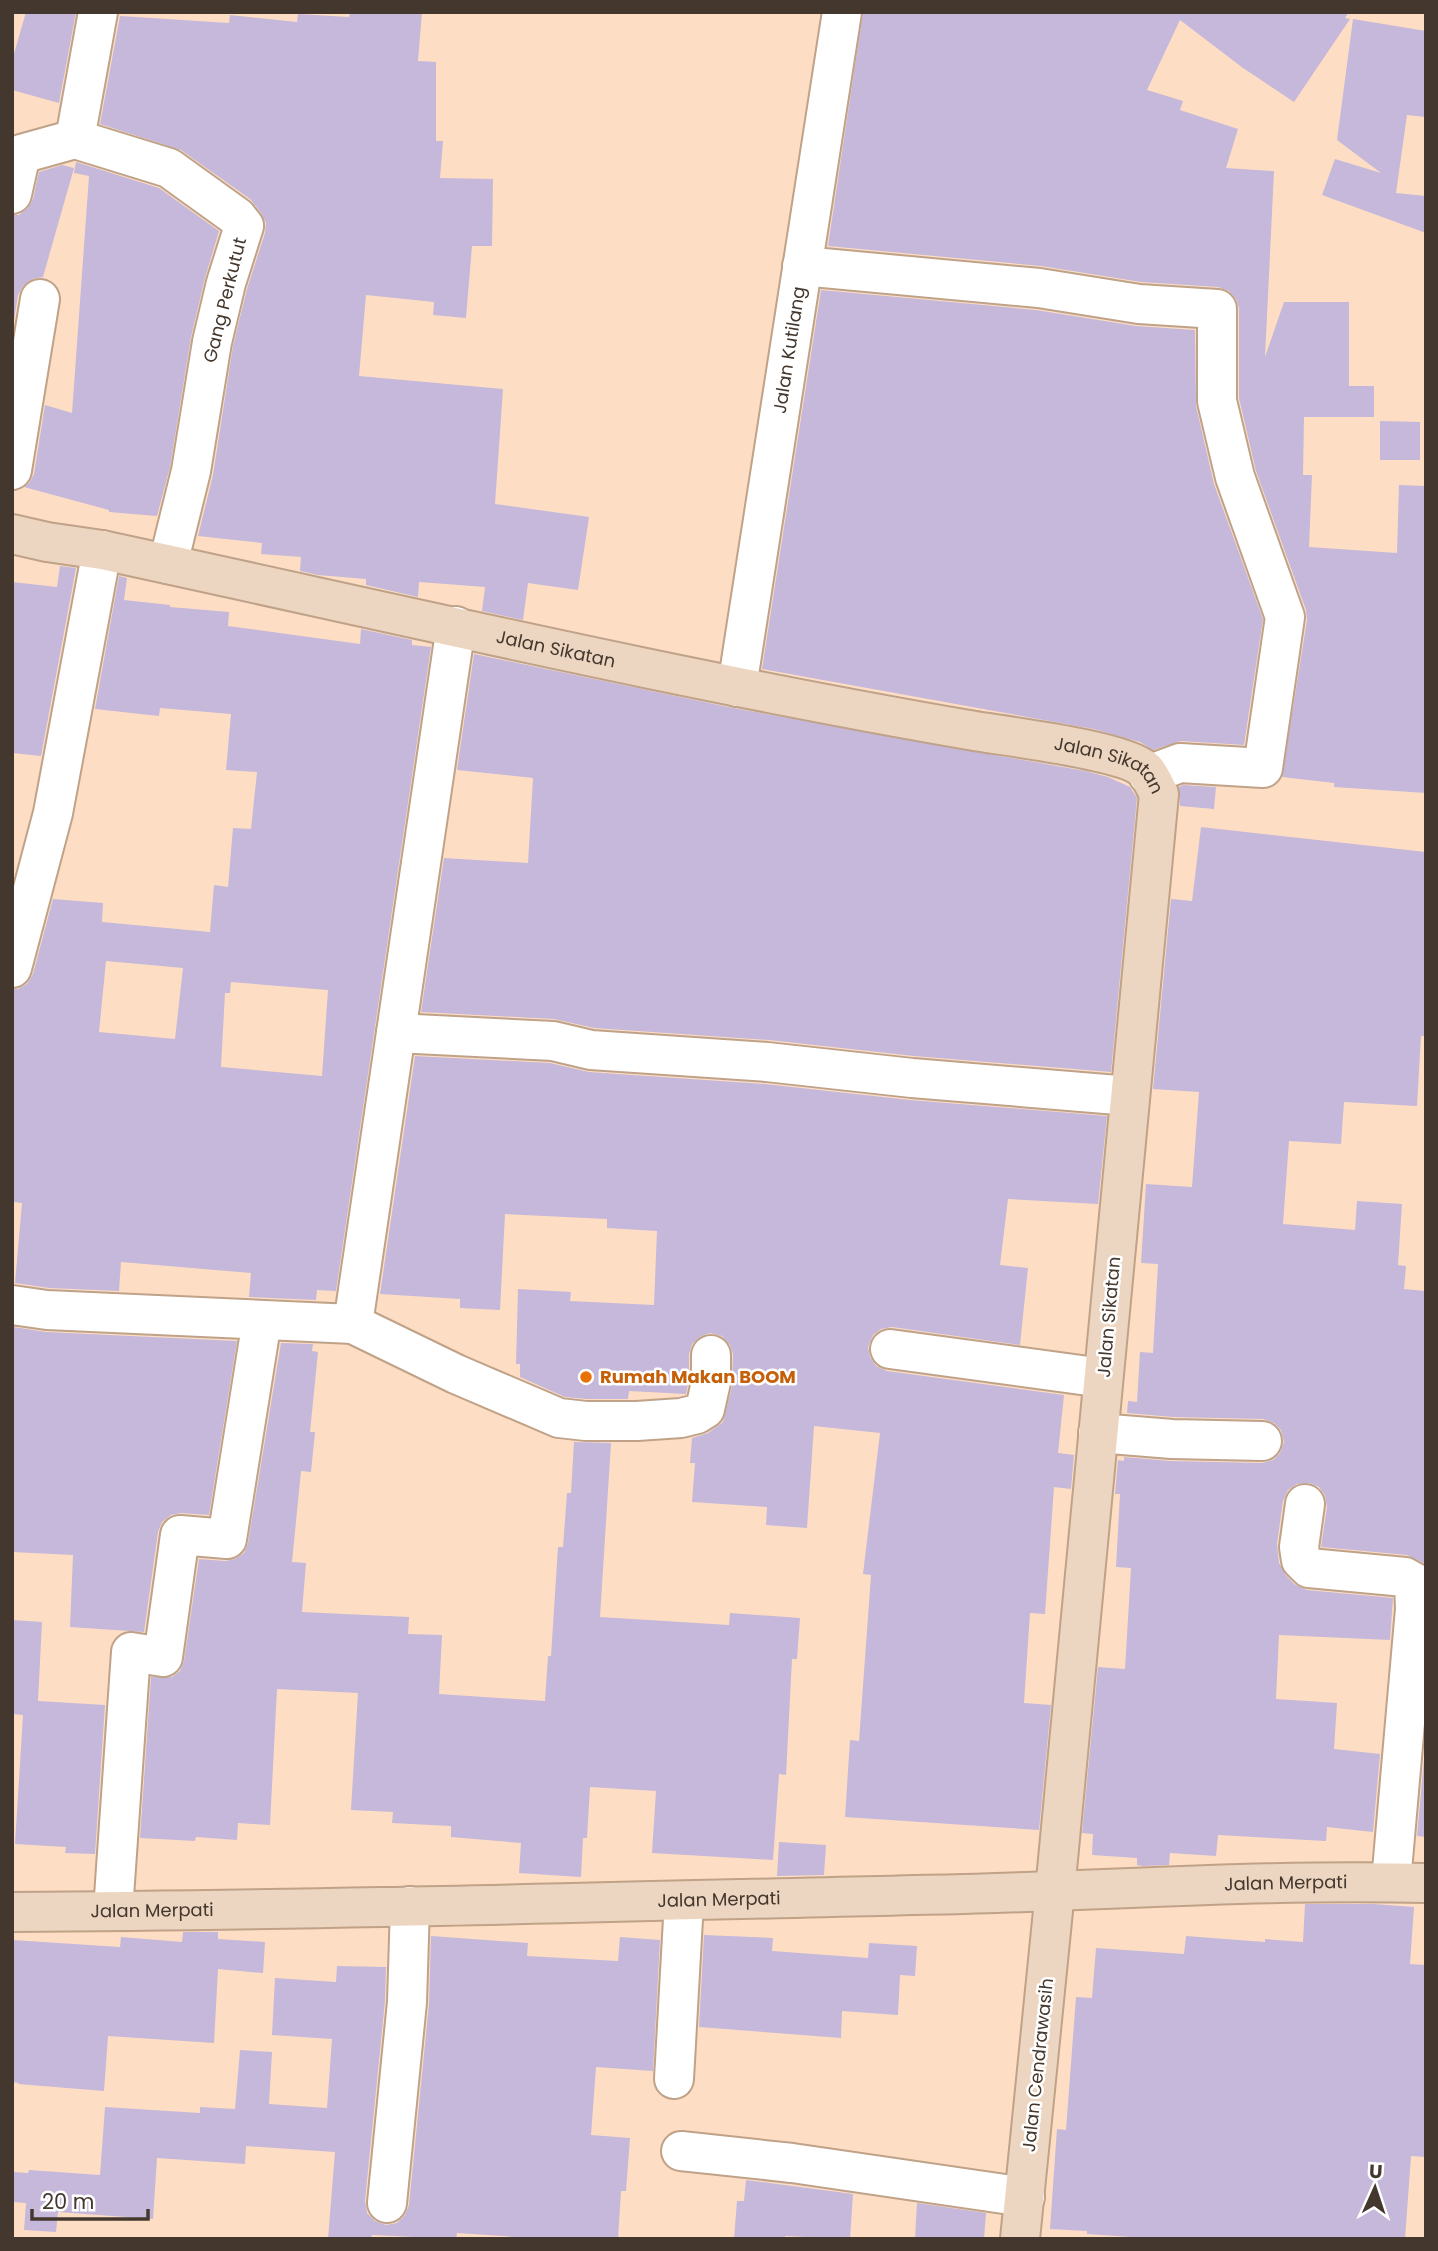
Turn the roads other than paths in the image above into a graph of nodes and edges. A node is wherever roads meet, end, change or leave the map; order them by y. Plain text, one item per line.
1 (98, 12) edge
2 (842, 12) edge
3 (75, 139) junction
4 (12, 194) edge
5 (802, 266) junction
6 (40, 299) dead end
7 (12, 470) edge
8 (12, 534) edge
9 (102, 550) junction
10 (168, 564) junction
11 (456, 626) junction
12 (737, 687) junction
13 (1148, 775) junction
14 (12, 968) edge
15 (396, 1033) junction
16 (1129, 1096) junction
17 (12, 1306) edge
18 (262, 1320) junction
19 (353, 1324) junction
20 (890, 1349) dead end
21 (711, 1355) dead end
22 (1103, 1378) junction
23 (1098, 1433) junction
24 (1262, 1441) dead end
25 (1305, 1504) dead end
26 (1408, 1883) edge
27 (1055, 1891) junction
28 (684, 1900) junction
29 (410, 1906) junction
30 (113, 1911) junction
31 (12, 1912) edge
32 (674, 2079) dead end
33 (681, 2151) dead end
34 (1025, 2197) junction
35 (387, 2203) dead end
36 (1020, 2239) edge

1 - 3 street
2 - 5 street, Jalan Kutilang
3 - 4 street
3 - 10 street, Gang Perkutut
5 - 12 street, Jalan Kutilang
5 - 13 street
6 - 7 street
8 - 9 street, Jalan Sikatan
9 - 10 street, Jalan Sikatan
9 - 14 street
10 - 11 street, Jalan Sikatan
11 - 12 street, Jalan Sikatan
11 - 15 street
12 - 13 street, Jalan Sikatan
13 - 16 street, Jalan Sikatan
15 - 16 street
15 - 19 street
16 - 22 street, Jalan Sikatan
17 - 18 street
18 - 19 street
18 - 30 street
19 - 21 street
20 - 22 street
22 - 23 street, Jalan Sikatan
23 - 24 street
23 - 27 street, Jalan Sikatan
25 - 26 street
26 - 27 street, Jalan Merpati
27 - 28 street, Jalan Merpati
27 - 34 street, Jalan Cendrawasih
28 - 29 street, Jalan Merpati
28 - 32 street
29 - 30 street, Jalan Merpati
29 - 35 street
30 - 31 street, Jalan Merpati
33 - 34 street
34 - 36 street, Jalan Cendrawasih

